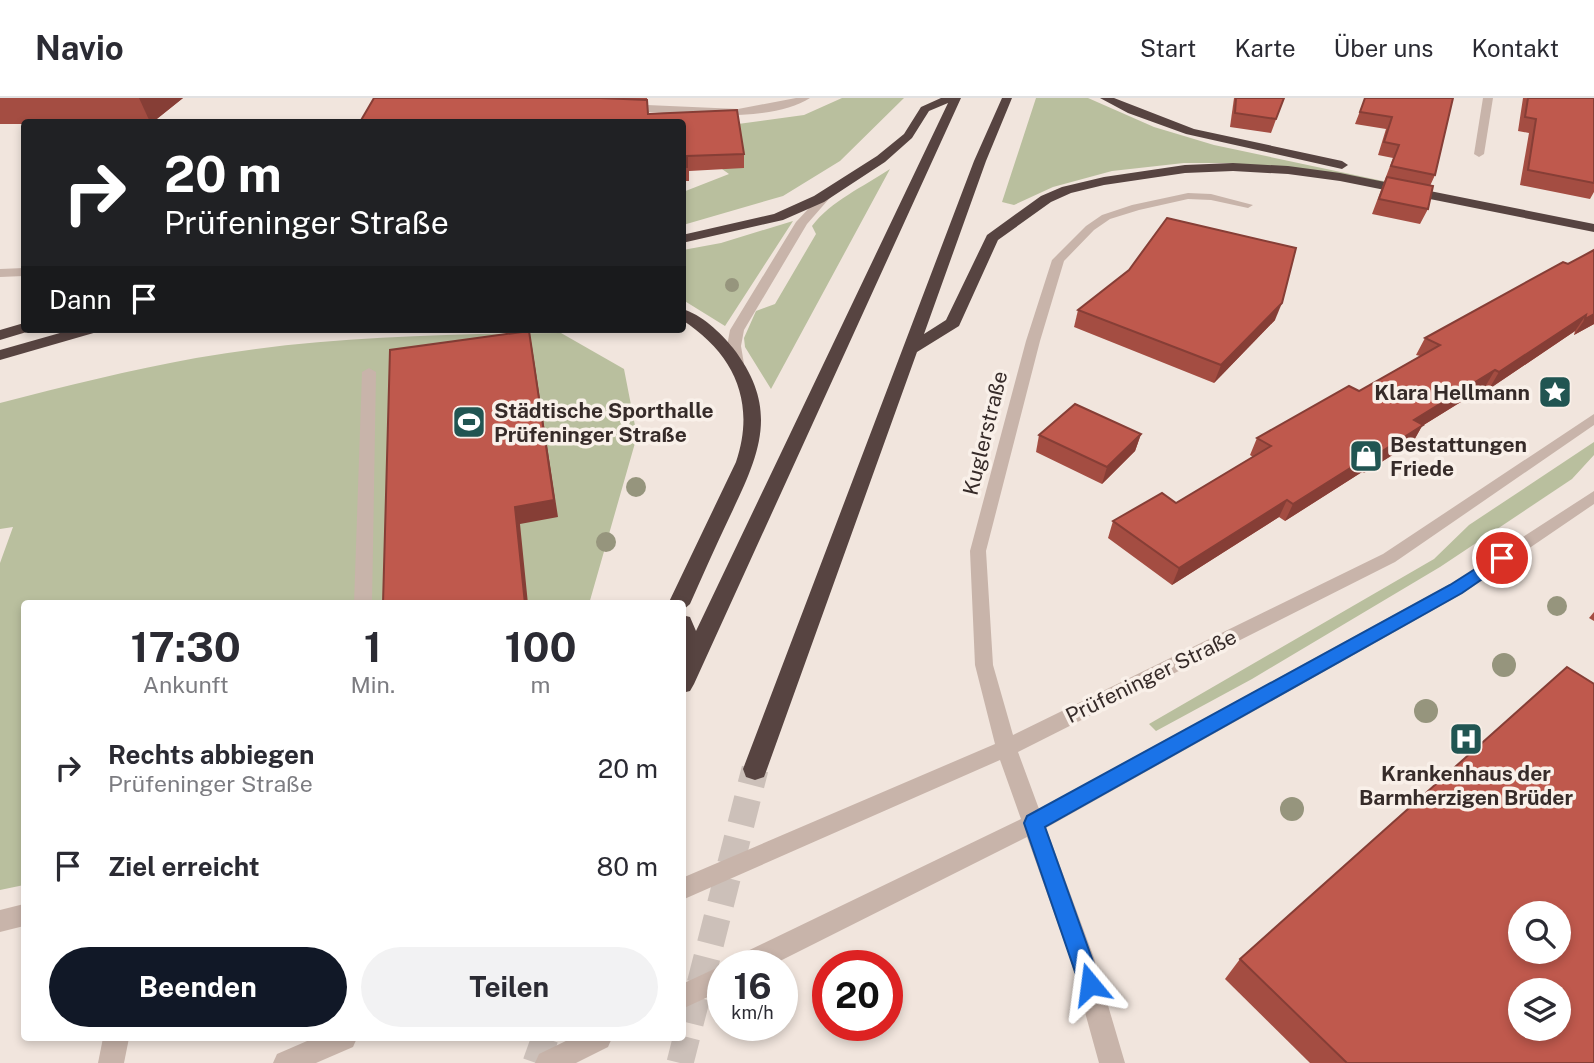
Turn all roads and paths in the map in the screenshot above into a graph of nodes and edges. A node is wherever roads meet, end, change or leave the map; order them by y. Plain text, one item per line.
1 (805, 98) edge
2 (950, 98) edge
3 (956, 98) edge
4 (1007, 98) edge
5 (1105, 98) edge
6 (1488, 98) edge
7 (615, 107) edge
8 (1479, 155) dead end
9 (830, 192) junction
10 (1248, 205) dead end
11 (1594, 216) edge
12 (1594, 228) edge
13 (686, 238) edge
14 (21, 272) edge
15 (0, 273) edge
16 (686, 315) edge
17 (21, 329) edge
18 (77, 333) edge
19 (0, 335) edge
20 (910, 350) junction
21 (0, 355) edge
22 (737, 364) junction
23 (369, 372) dead end
24 (1594, 418) edge
25 (1594, 496) edge
26 (363, 600) edge
27 (681, 600) edge
28 (686, 636) edge
29 (693, 659) junction
30 (686, 675) edge
31 (1006, 748) junction
32 (755, 769) tunnel mouth
33 (1034, 823) junction
34 (686, 887) edge
35 (21, 916) edge
36 (0, 921) edge
37 (776, 950) edge
38 (707, 985) edge
39 (686, 995) edge
40 (115, 1041) edge
41 (337, 1041) edge
42 (593, 1041) edge
43 (111, 1063) edge
44 (286, 1063) edge
45 (548, 1063) edge
46 (1112, 1063) edge

1 - 7 street
2 - 9 highway
3 - 29 highway
4 - 20 highway
5 - 11 highway
6 - 8 street
9 - 13 highway
9 - 22 street
10 - 31 street, Kuglerstraße
12 - 20 highway
14 - 15 street
16 - 22 highway
17 - 19 highway
18 - 21 highway
20 - 32 highway
22 - 27 highway
23 - 26 street
24 - 31 street, Prüfeninger Straße
25 - 33 street
28 - 29 highway
29 - 30 highway
31 - 33 street, Kuglerstraße
31 - 34 street, Prüfeninger Straße
33 - 37 street
33 - 46 street, Kuglerstraße
35 - 36 street
38 - 39 street
40 - 43 street
41 - 44 street
42 - 45 street

